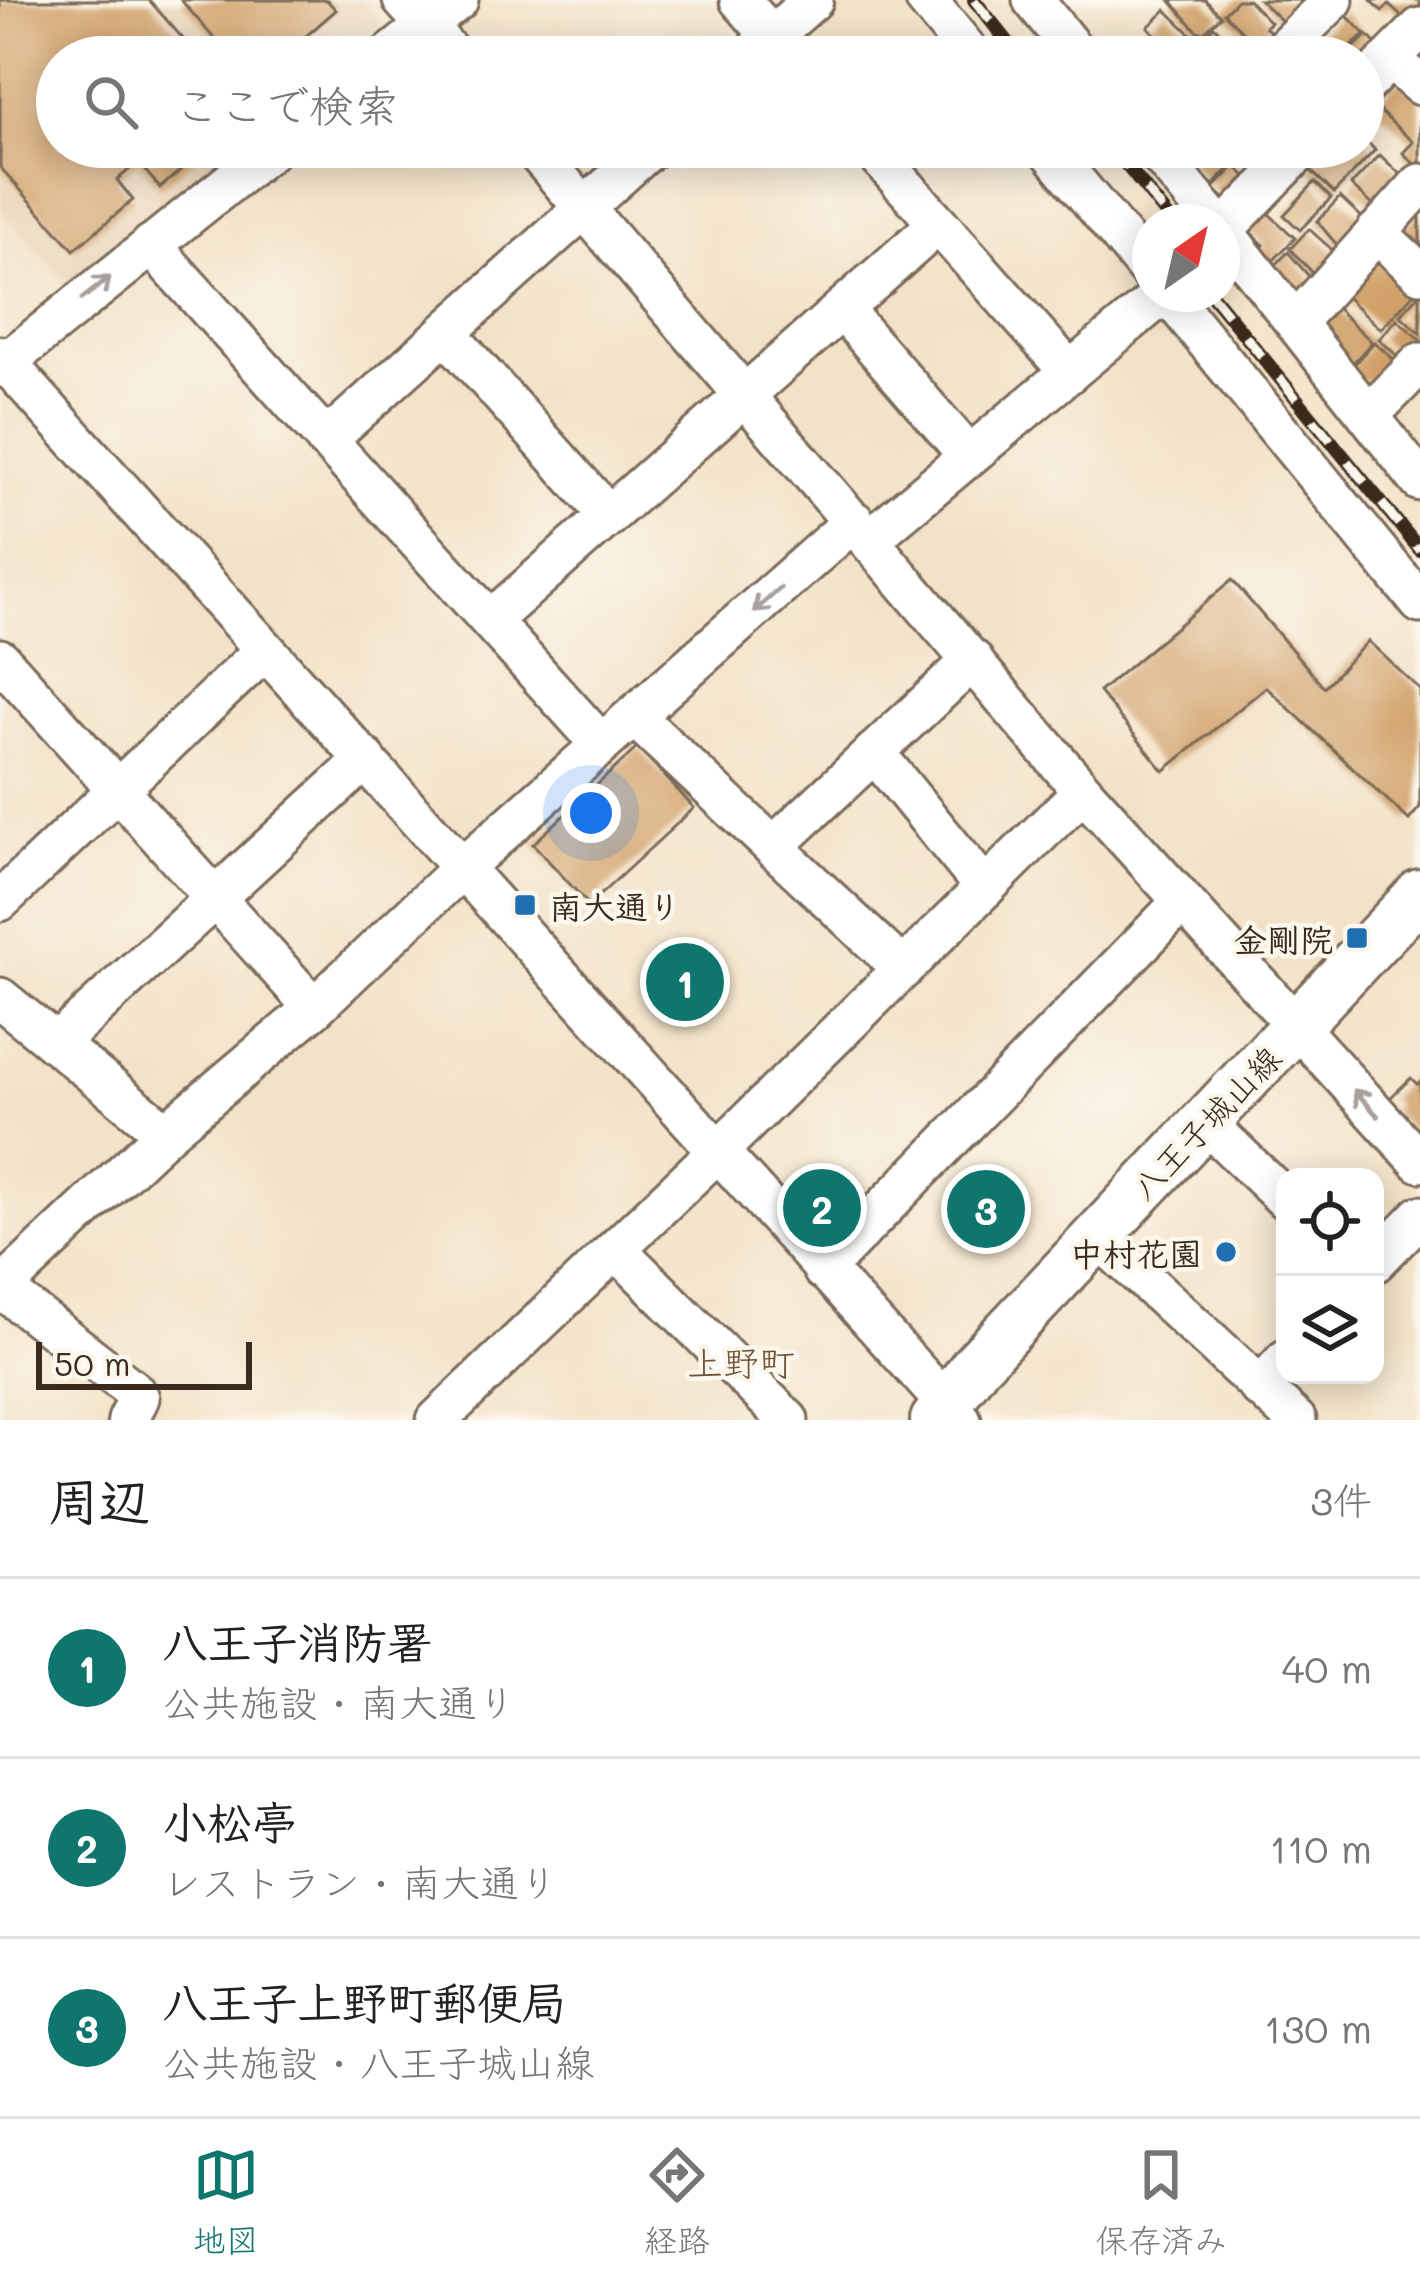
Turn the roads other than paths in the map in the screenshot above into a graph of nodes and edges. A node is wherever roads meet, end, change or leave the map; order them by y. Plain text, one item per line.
1 (458, 0) edge
2 (740, 0) edge
3 (813, 0) edge
4 (926, 0) edge
5 (1333, 0) edge
6 (1050, 7) edge
7 (415, 13) edge
8 (1420, 28) edge
9 (435, 36) edge
10 (762, 36) edge
11 (782, 36) edge
12 (956, 36) edge
13 (1067, 36) edge
14 (1296, 36) edge
15 (1384, 65) edge
16 (1384, 75) edge
17 (1420, 86) edge
18 (248, 168) edge
19 (550, 168) edge
20 (630, 168) edge
21 (889, 168) edge
22 (1064, 168) edge
23 (1178, 168) edge
24 (1284, 168) edge
25 (1420, 184) edge
26 (1203, 204) edge
27 (586, 209) junction
28 (1240, 213) edge
29 (938, 224) junction
30 (1376, 232) junction
31 (151, 245) junction
32 (1132, 250) edge
33 (1240, 253) edge
34 (1420, 273) edge
35 (842, 309) junction
36 (1143, 312) edge
37 (1180, 312) edge
38 (1297, 321) junction
39 (446, 333) junction
40 (2, 361) edge
41 (1420, 363) edge
42 (1070, 372) junction
43 (746, 394) junction
44 (1369, 415) junction
45 (326, 440) junction
46 (969, 456) junction
47 (1420, 481) edge
48 (609, 516) junction
49 (862, 530) junction
50 (1420, 603) edge
51 (491, 620) junction
52 (265, 650) junction
53 (973, 660) junction
54 (7, 681) edge
55 (636, 718) junction
56 (601, 744) junction
57 (874, 752) junction
58 (366, 759) junction
59 (119, 790) junction
60 (1083, 791) junction
61 (773, 847) junction
62 (462, 868) junction
63 (985, 888) junction
64 (1420, 894) edge
65 (215, 900) junction
66 (0, 902) edge
67 (1182, 902) junction
68 (1420, 929) edge
69 (903, 969) junction
70 (0, 998) edge
71 (314, 1008) junction
72 (1304, 1036) junction
73 (56, 1044) junction
74 (1213, 1131) junction
75 (166, 1133) junction
76 (720, 1149) junction
77 (1420, 1162) edge
78 (1276, 1190) edge
79 (1420, 1216) edge
80 (1106, 1244) junction
81 (616, 1249) junction
82 (1384, 1253) edge
83 (823, 1270) junction
84 (1, 1288) edge
85 (1273, 1374) edge
86 (948, 1416) edge
87 (128, 1420) edge
88 (436, 1420) edge
89 (788, 1420) edge
90 (1296, 1420) edge

1 - 7 street
2 - 10 street
3 - 11 street
4 - 12 street
5 - 14 street
6 - 13 street
7 - 9 street
8 - 15 street
16 - 17 street
18 - 31 street
19 - 27 street
20 - 27 street
21 - 29 street
22 - 32 street
23 - 26 street
24 - 28 street
25 - 30 street
27 - 39 street
27 - 43 street
29 - 35 street
29 - 42 street
30 - 34 street
30 - 38 street
40 -> 31 street
31 - 45 street
33 - 38 street
35 - 43 street
35 - 46 street
36 - 42 street
37 - 50 street
38 - 44 street
39 - 45 street
39 - 48 street
40 - 52 street
41 - 44 street
42 - 46 street
43 - 48 street
43 - 49 street
44 - 47 street
45 - 51 street
46 - 49 street
48 - 51 street
49 - 53 street
49 -> 55 street
51 - 56 street
52 - 58 street
52 - 59 street
53 - 57 street
53 - 60 street
54 - 59 street
55 - 56 street
55 - 61 street
56 - 62 street
57 - 61 street
57 - 63 street
58 - 62 street
58 - 65 street
59 - 65 street
59 - 66 street
60 - 63 street
60 - 67 street
61 - 69 street
62 - 71 street
62 - 76 street
63 - 69 street
64 - 72 main road, 八王子城山線
65 - 71 street
65 - 73 street
67 - 72 street
67 - 83 street
68 - 72 main road, 八王子城山線
69 - 76 street
70 - 73 street
71 - 75 street
72 - 74 main road, 八王子城山線
77 -> 72 street
73 - 75 street
74 - 78 street
74 - 80 main road, 八王子城山線
75 - 84 street
76 - 81 street
76 - 83 street
79 - 82 street
80 - 85 street
80 - 86 main road, 八王子城山線
81 - 88 street
81 - 89 street
83 - 86 street
84 - 87 street
85 - 90 street

